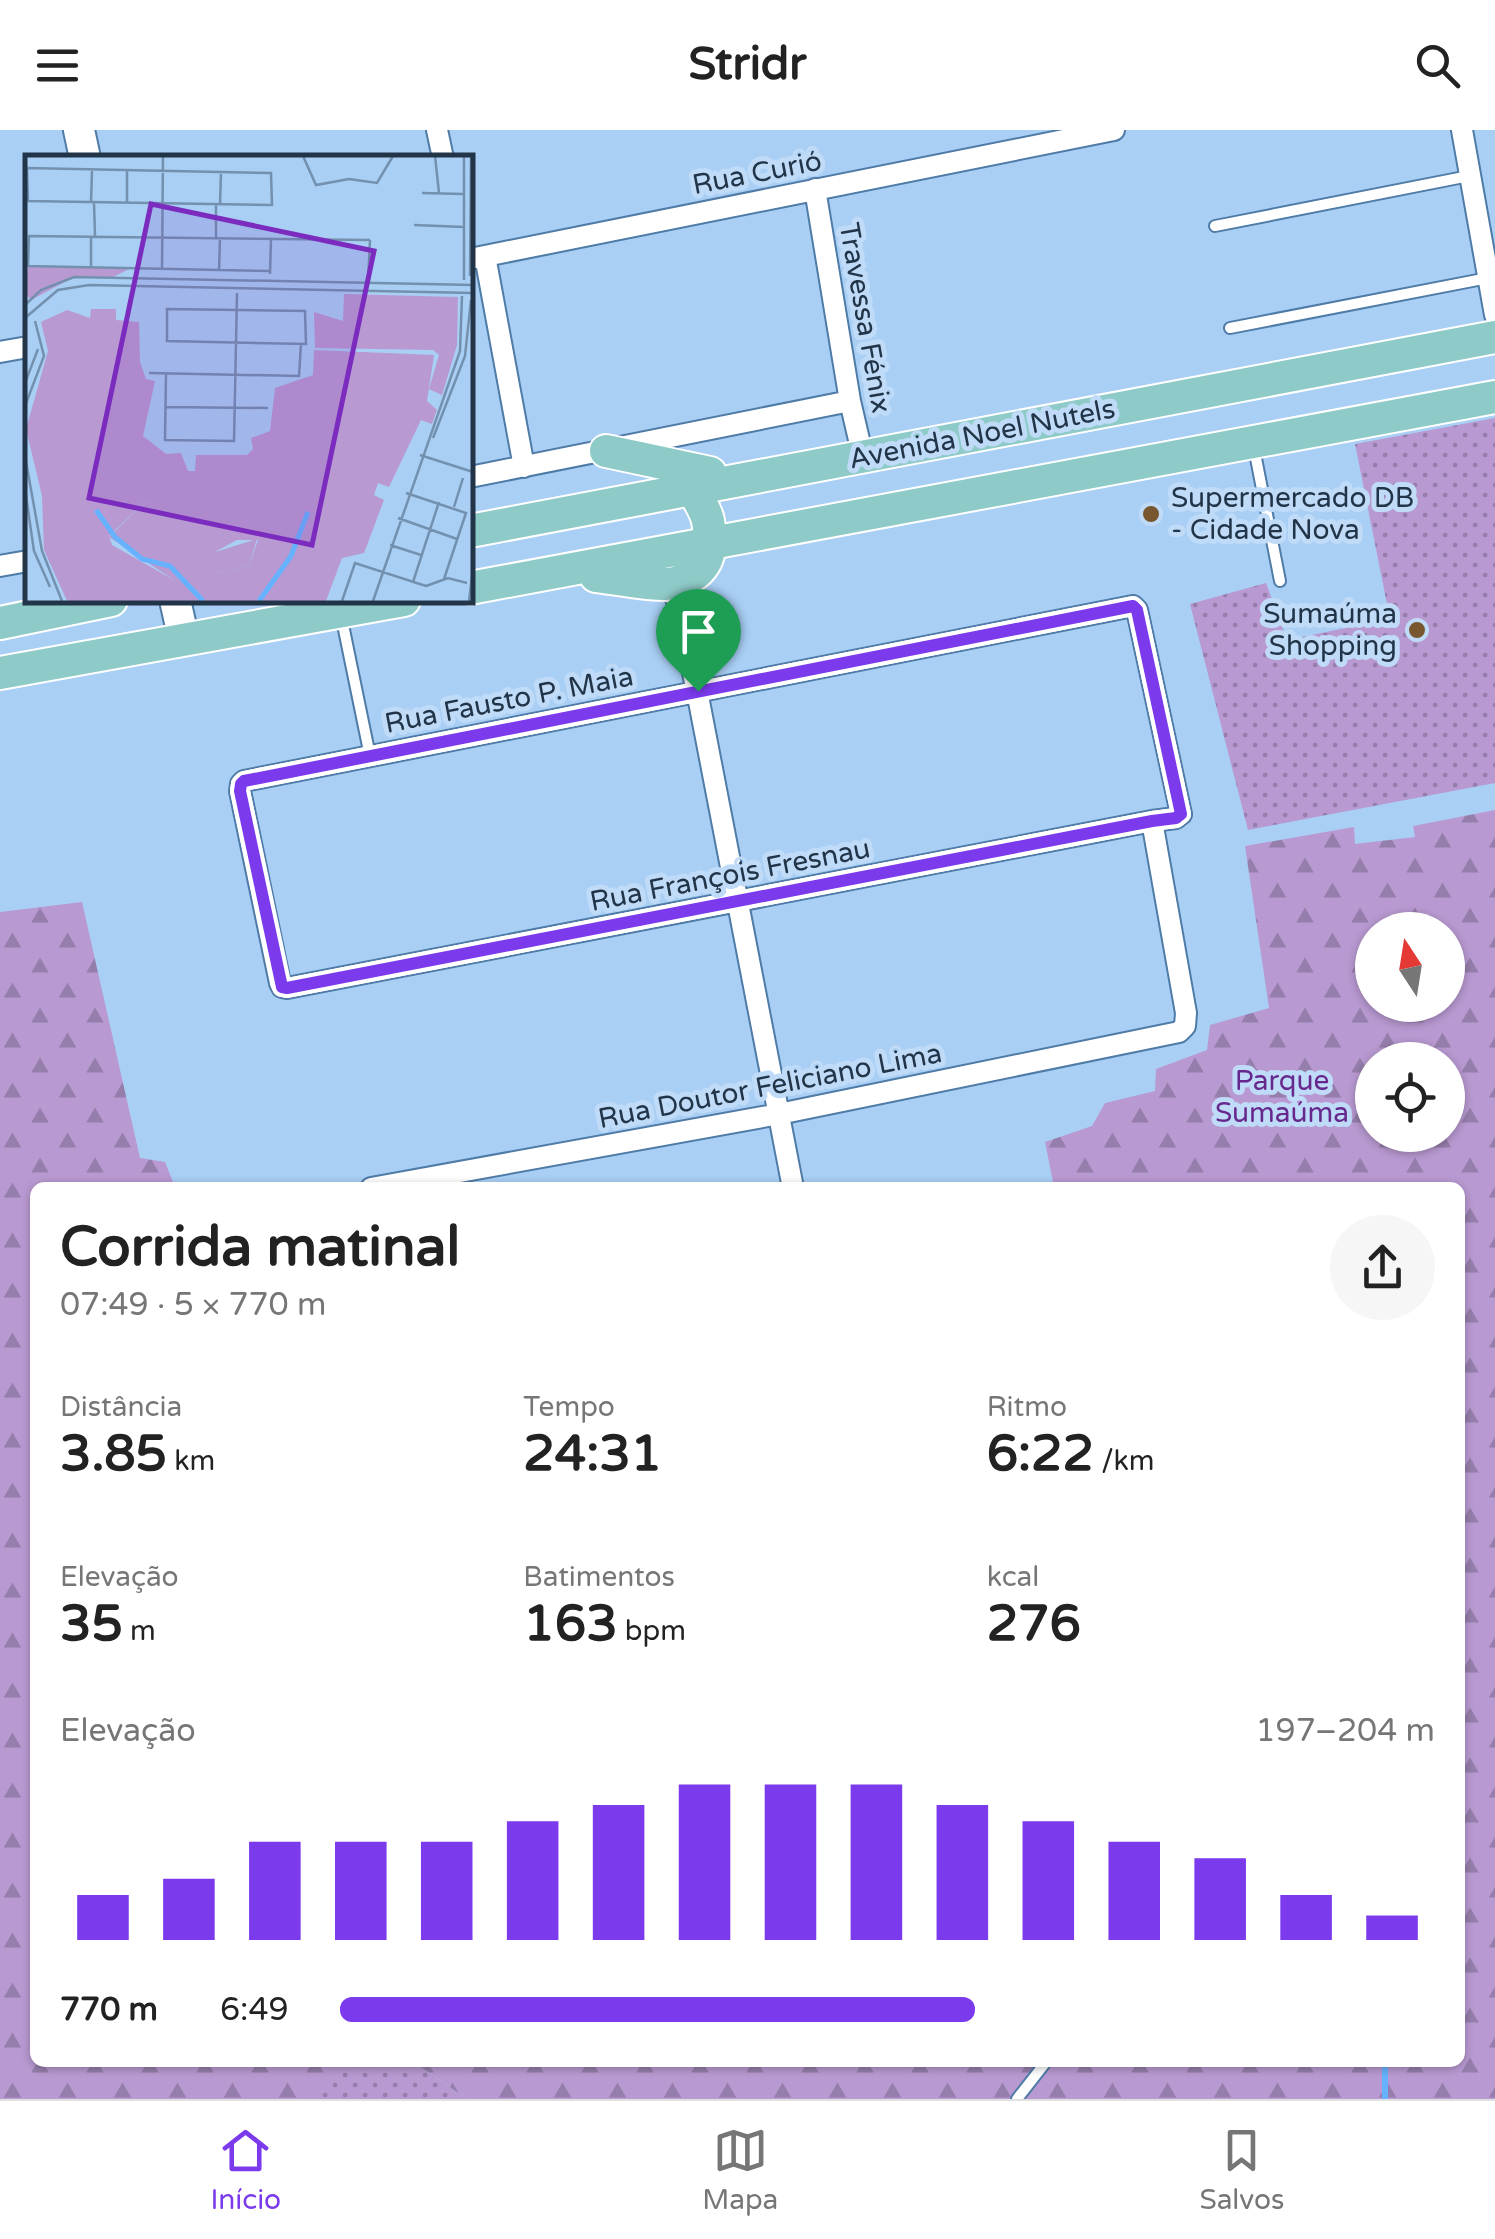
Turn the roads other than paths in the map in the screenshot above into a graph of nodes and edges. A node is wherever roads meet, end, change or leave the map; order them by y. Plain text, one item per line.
1 (80, 130) edge
2 (437, 130) edge
3 (1114, 130) edge
4 (1462, 130) edge
5 (84, 155) edge
6 (441, 155) edge
7 (1469, 176) junction
8 (815, 189) junction
9 (1215, 226) dead end
10 (477, 257) edge
11 (1488, 278) junction
12 (1495, 316) edge
13 (1230, 328) dead end
14 (1495, 338) edge
15 (25, 348) edge
16 (0, 352) edge
17 (1495, 397) edge
18 (850, 401) junction
19 (722, 427) junction
20 (1252, 442) junction
21 (606, 451) junction
22 (862, 457) junction
23 (524, 467) junction
24 (472, 477) edge
25 (692, 479) junction
26 (472, 531) edge
27 (712, 544) junction
28 (25, 561) edge
29 (0, 566) edge
30 (556, 572) junction
31 (1280, 581) dead end
32 (672, 584) junction
33 (472, 588) edge
34 (101, 602) edge
35 (175, 602) edge
36 (394, 602) edge
37 (341, 612) junction
38 (0, 622) edge
39 (184, 640) junction
40 (0, 674) edge
41 (698, 691) junction
42 (370, 756) junction
43 (1181, 814) joint
44 (1152, 821) junction
45 (736, 902) junction
46 (287, 988) joint
47 (779, 1114) junction
48 (404, 1182) edge
49 (792, 1182) edge
50 (1042, 2067) edge
51 (1017, 2099) edge

1 - 5 street
2 - 6 street
3 - 8 street, Rua Curió
4 - 7 street
7 - 9 lane
7 - 11 street
8 - 10 street, Rua Curió
8 - 18 street, Travessa Fénix
10 - 23 street
11 - 12 street
11 - 13 lane
14 - 22 main road, Avenida Noel Nutels
15 - 16 street
17 - 20 main road, Avenida Noel Nutels
18 - 19 street
18 - 22 street, Travessa Fénix
19 - 21 street
19 - 25 street
20 - 27 main road, Avenida Noel Nutels
20 - 31 lane
21 - 23 street
21 - 25 main road
22 - 25 main road, Avenida Noel Nutels
23 - 24 street
25 - 26 main road, Avenida Noel Nutels
25 - 27 main road
27 - 30 main road, Avenida Noel Nutels
27 - 32 main road
28 - 29 street
30 - 32 main road
30 - 33 main road, Avenida Noel Nutels
32 - 41 street
34 - 38 main road
35 - 39 street
36 - 37 main road
37 - 39 main road
37 - 42 lane
39 - 40 main road
41 - 42 street, Rua Fausto P. Maia
41 - 43 street, Rua Fausto P. Maia
41 - 45 street
42 - 46 street, Rua Fausto P. Maia
43 - 44 street, Rua François Fresnau
44 - 45 street, Rua François Fresnau
44 - 47 street, Rua Doutor Feliciano Lima
45 - 46 street, Rua François Fresnau
45 - 47 street
47 - 48 street, Rua Doutor Feliciano Lima
47 - 49 street
50 - 51 lane

